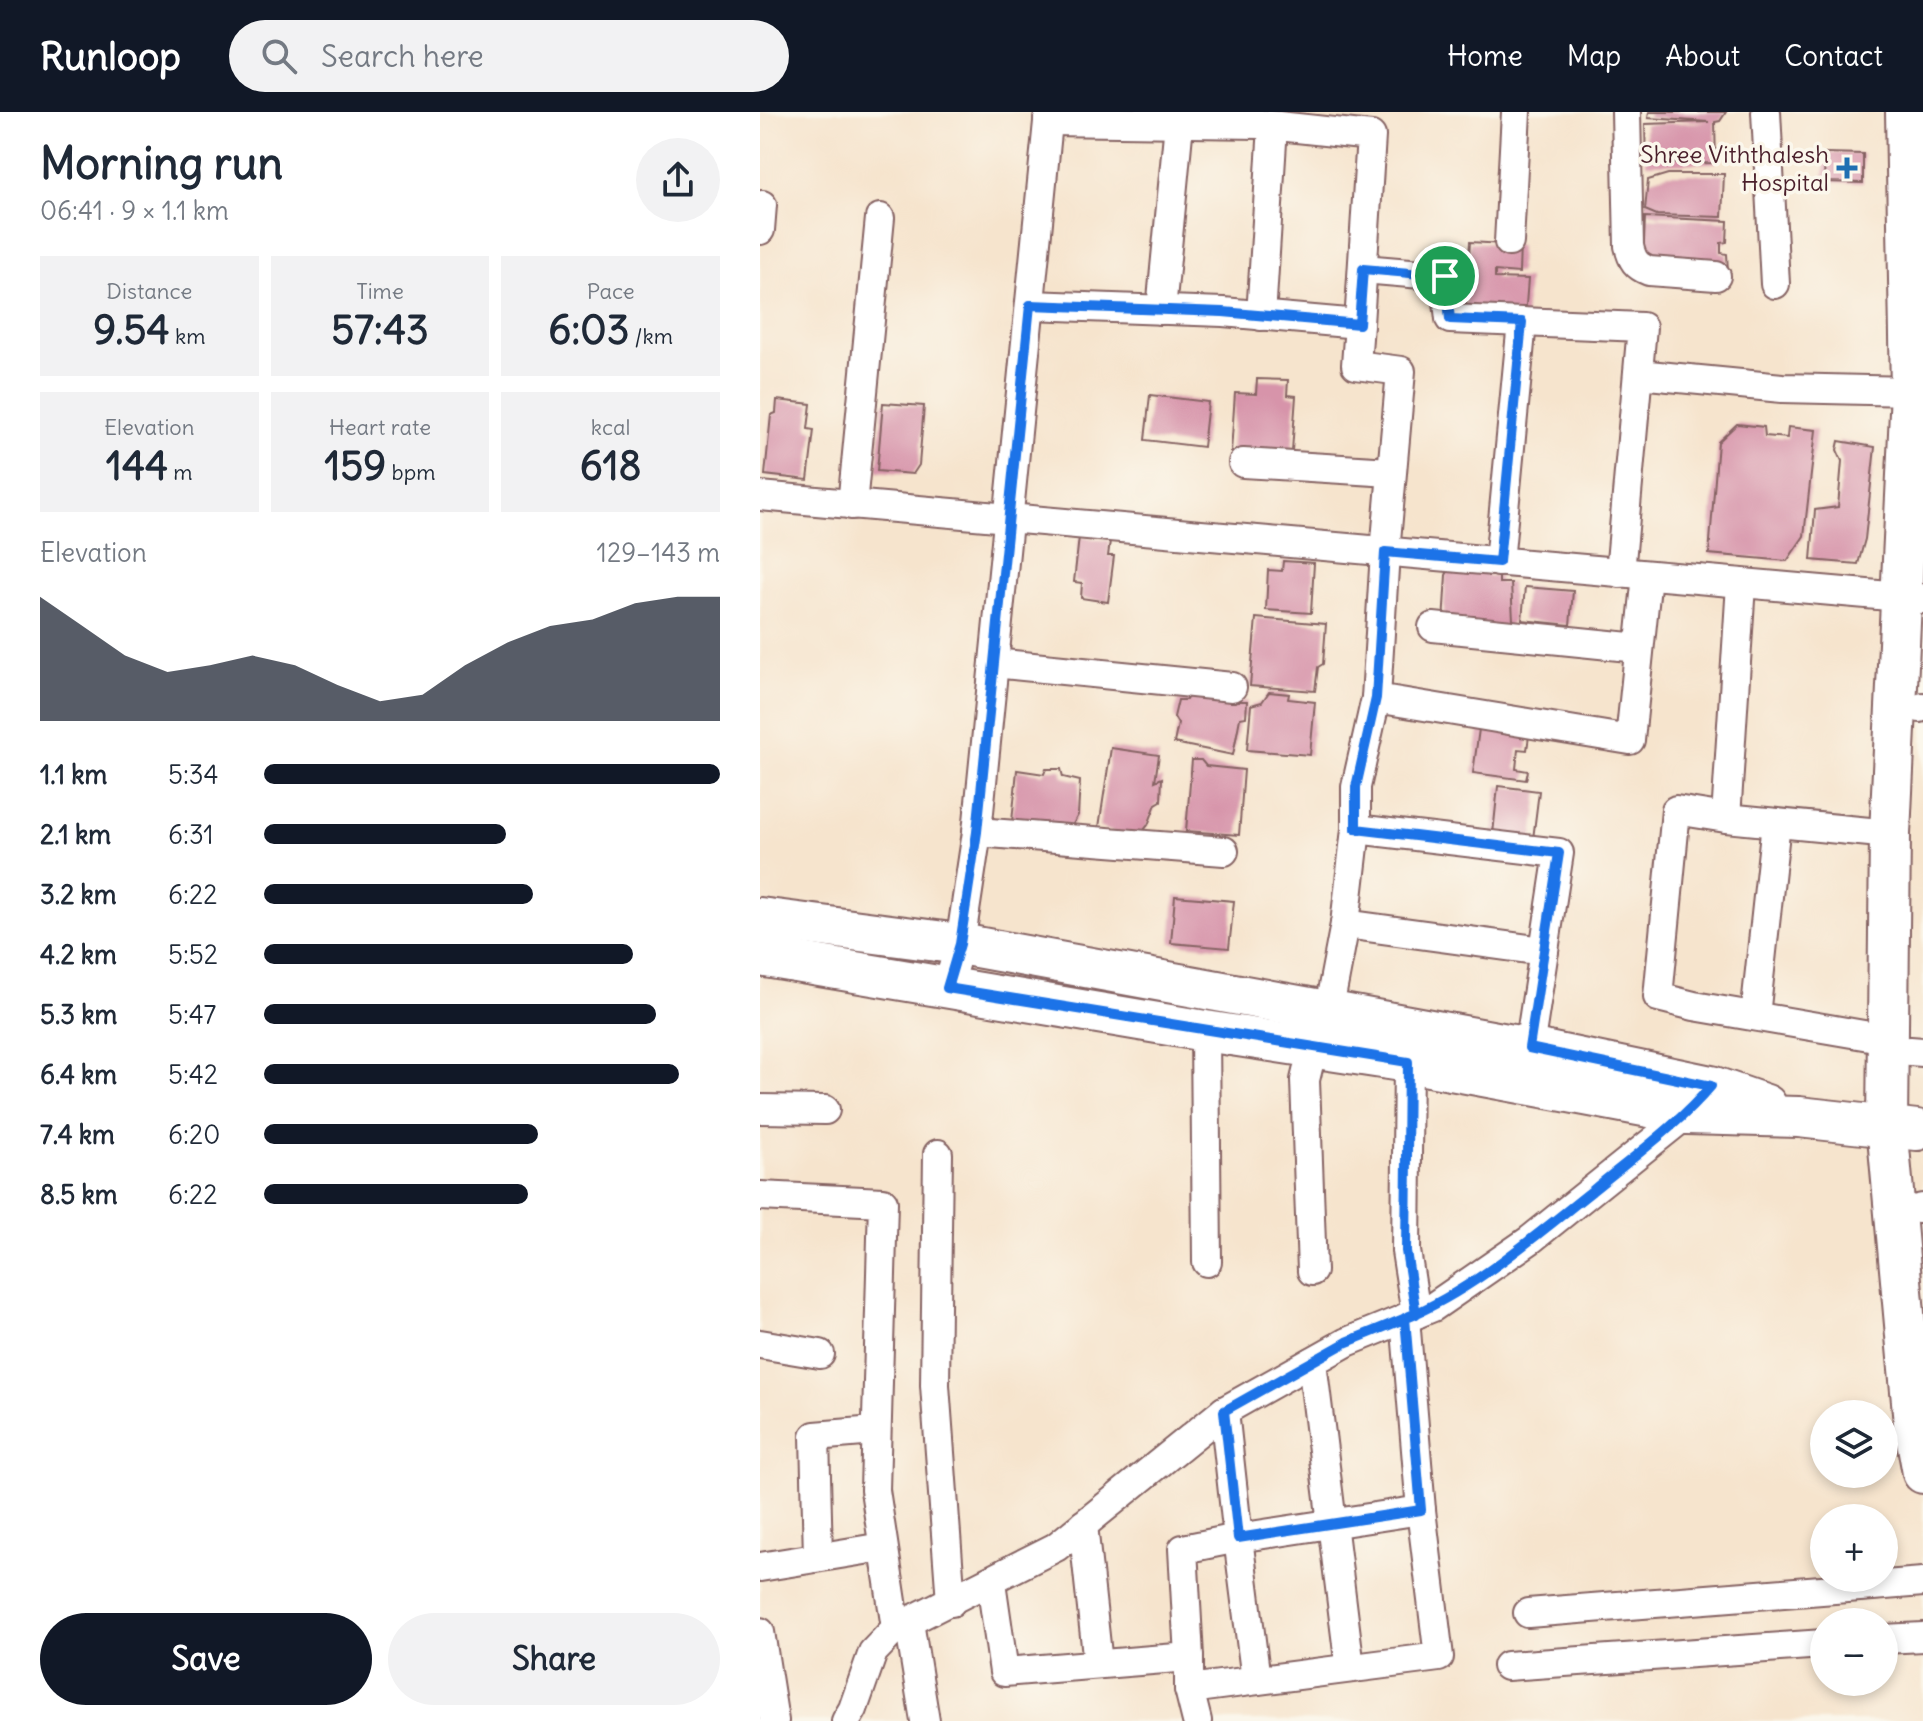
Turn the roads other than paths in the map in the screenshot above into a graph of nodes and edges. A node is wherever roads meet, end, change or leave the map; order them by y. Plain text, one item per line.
1 (1516, 112) edge
2 (1626, 112) edge
3 (1766, 112) edge
4 (1906, 112) edge
5 (1048, 116) edge
6 (1179, 123) junction
7 (1273, 126) junction
8 (880, 218) dead end
9 (1509, 242) dead end
10 (1363, 269) junction
11 (1716, 276) dead end
12 (1775, 284) dead end
13 (1030, 305) junction
14 (1161, 310) junction
15 (1261, 316) junction
16 (1522, 322) junction
17 (1359, 324) junction
18 (1638, 374) junction
19 (1911, 391) junction
20 (1243, 463) dead end
21 (1391, 472) junction
22 (760, 496) edge
23 (852, 505) junction
24 (1009, 518) junction
25 (1385, 552) junction
26 (1499, 562) junction
27 (1634, 574) junction
28 (1741, 584) junction
29 (1913, 598) edge
30 (1433, 627) dead end
31 (1639, 648) junction
32 (1923, 659) edge
33 (994, 663) junction
34 (1232, 687) dead end
35 (1376, 698) junction
36 (1921, 708) edge
37 (1726, 818) junction
38 (1776, 823) junction
39 (1356, 829) junction
40 (977, 832) junction
41 (1890, 834) junction
42 (1224, 851) dead end
43 (760, 918) edge
44 (1345, 924) junction
45 (960, 944) junction
46 (1544, 951) junction
47 (760, 956) edge
48 (947, 988) junction
49 (1755, 1016) junction
50 (1320, 1030) junction
51 (1205, 1031) junction
52 (1906, 1047) edge
53 (1529, 1048) junction
54 (1408, 1062) junction
55 (1699, 1100) junction
56 (760, 1109) edge
57 (825, 1110) dead end
58 (1902, 1128) junction
59 (938, 1154) dead end
60 (760, 1196) edge
61 (1921, 1209) edge
62 (1207, 1262) dead end
63 (1312, 1271) dead end
64 (1923, 1307) edge
65 (1410, 1316) junction
66 (760, 1344) edge
67 (820, 1354) dead end
68 (1312, 1362) junction
69 (1224, 1411) junction
70 (875, 1431) junction
71 (1923, 1473) edge
72 (1421, 1510) junction
73 (1332, 1524) junction
74 (1083, 1525) junction
75 (1238, 1538) junction
76 (883, 1547) junction
77 (818, 1557) junction
78 (760, 1567) edge
79 (991, 1582) junction
80 (1923, 1582) edge
81 (951, 1602) junction
82 (1528, 1613) dead end
83 (902, 1625) junction
84 (760, 1632) edge
85 (1923, 1637) edge
86 (1898, 1638) edge
87 (1810, 1645) edge
88 (1189, 1657) junction
89 (1098, 1664) junction
90 (1507, 1666) dead end
91 (1350, 1668) junction
92 (1256, 1680) junction
93 (1189, 1689) junction
94 (774, 1721) edge
95 (846, 1721) edge
96 (925, 1721) edge
97 (1197, 1721) edge

1 - 9 street
2 - 11 street
3 - 12 street
4 - 19 street
5 - 6 street
5 - 13 street
6 - 7 street
6 - 14 street
7 - 10 street
7 - 15 street
8 - 23 street
10 - 16 street
10 - 17 street
13 - 14 street
13 - 24 street
14 - 15 street
15 - 17 street
16 - 18 street
16 - 26 street
17 - 21 street
18 - 19 street
18 - 27 street
19 - 29 street
20 - 21 street
21 - 25 street
22 - 23 street
23 - 24 street
24 - 25 street
24 - 33 street
25 - 26 street
25 - 35 street
26 - 27 street
27 - 28 street
27 - 31 street
28 - 29 street
28 - 37 street
29 - 41 street
30 - 31 street
31 - 35 street
32 - 36 street
33 - 34 street
33 - 40 street
35 - 39 street
36 - 52 street
37 - 38 street
37 - 49 street
38 - 41 street
38 - 49 street
39 - 44 street
39 - 46 street
40 - 42 street
40 - 45 street
41 - 52 street
43 - 45 street
44 - 46 street
44 - 50 street
45 - 48 street
45 - 50 street
46 - 53 street
47 - 48 street
48 - 51 street
49 - 52 street
50 - 51 street
50 - 53 street
50 - 54 street
50 - 63 street
51 - 62 street
52 - 58 street
53 - 55 street
54 - 55 street
54 - 65 street
55 - 58 street
55 - 65 street
56 - 57 street
58 - 61 street
58 - 71 street
59 - 81 street
60 - 70 street
61 - 64 street
65 - 68 street
65 - 72 street
66 - 67 street
68 - 69 street
68 - 73 street
69 - 74 street
69 - 75 street
70 - 76 street
70 - 77 street
72 - 73 street
72 - 91 street
73 - 75 street
73 - 91 street
74 - 79 street
74 - 89 street
75 - 88 street
75 - 92 street
76 - 77 street
76 - 83 street
77 - 78 street
79 - 81 street
79 - 89 street
80 - 82 street
81 - 83 street
83 - 95 street
83 - 96 street
84 - 94 street
85 - 86 street
87 - 90 street
88 - 89 street
88 - 93 street
91 - 92 street
92 - 93 street
93 - 97 street

